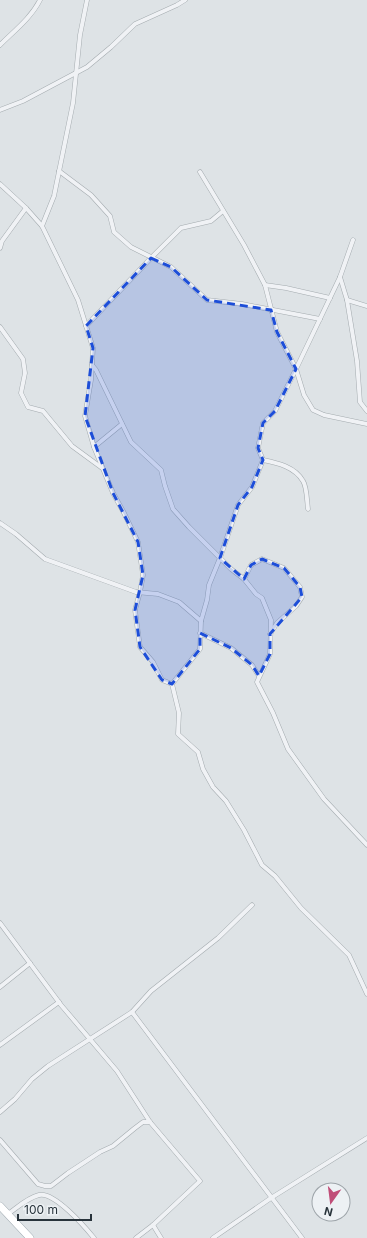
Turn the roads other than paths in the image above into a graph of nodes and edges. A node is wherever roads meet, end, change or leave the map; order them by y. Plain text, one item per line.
1 (40, 0) edge
2 (185, 0) edge
3 (87, 1) edge
4 (0, 45) edge
5 (77, 73) junction
6 (0, 110) edge
7 (59, 171) junction
8 (200, 172) dead end
9 (0, 184) edge
10 (26, 208) junction
11 (223, 210) junction
12 (42, 226) junction
13 (353, 240) dead end
14 (0, 248) edge
15 (151, 258) junction
16 (340, 276) junction
17 (265, 285) junction
18 (330, 298) junction
19 (347, 300) junction
20 (367, 306) edge
21 (271, 310) junction
22 (320, 320) junction
23 (86, 326) junction
24 (0, 327) edge
25 (92, 365) junction
26 (296, 369) junction
27 (367, 411) edge
28 (122, 424) junction
29 (367, 424) edge
30 (94, 447) junction
31 (263, 460) junction
32 (102, 469) junction
33 (308, 509) dead end
34 (0, 523) edge
35 (220, 558) junction
36 (244, 579) junction
37 (140, 592) junction
38 (201, 621) junction
39 (200, 633) junction
40 (270, 634) junction
41 (259, 676) junction
42 (172, 684) junction
43 (367, 845) edge
44 (252, 905) dead end
45 (1, 925) edge
46 (30, 963) junction
47 (0, 987) edge
48 (367, 994) edge
49 (59, 1002) junction
50 (132, 1012) junction
51 (89, 1039) junction
52 (0, 1045) edge
53 (0, 1112) edge
54 (150, 1122) junction
55 (367, 1138) edge
56 (0, 1140) edge
57 (45, 1186) junction
58 (40, 1194) junction
59 (271, 1198) junction
60 (0, 1206) edge
61 (8, 1214) junction
62 (153, 1225) junction
63 (30, 1238) edge
64 (94, 1238) edge
65 (136, 1238) edge
66 (162, 1238) edge
67 (214, 1238) edge
68 (302, 1238) edge

1 - 4 street
2 - 5 street
3 - 5 street
5 - 6 street
5 - 7 street
7 - 12 street
7 - 15 street
8 - 11 street
9 - 10 street
10 - 12 street
10 - 14 street
11 - 15 street
11 - 17 street
12 - 23 street
13 - 16 street
15 - 21 street
15 - 23 street
16 - 18 street
16 - 19 street
17 - 18 street
17 - 21 street
18 - 22 street
19 - 20 street
19 - 27 street
21 - 22 street
21 - 26 street
22 - 26 street
23 - 25 street
24 - 32 street
25 - 28 street
25 - 30 street
26 - 29 street
26 - 31 street
28 - 30 street
28 - 35 street
30 - 32 street
31 - 33 street
31 - 35 street
32 - 37 street
34 - 37 street
35 - 36 street
35 - 38 street
36 - 40 street
36 - 40 street
37 - 38 street
37 - 42 street
38 - 39 street
39 - 41 street
39 - 42 street
40 - 41 street
41 - 43 street
42 - 48 street
44 - 50 street
45 - 46 street
46 - 47 street
46 - 49 street
49 - 51 street
49 - 52 street
50 - 51 street
50 - 59 street
51 - 53 street
51 - 54 street
54 - 57 street
54 - 62 street
55 - 59 street
56 - 57 street
57 - 58 street
58 - 61 street
58 - 64 street
59 - 67 street
59 - 68 street
60 - 61 main road
61 - 63 main road
62 - 65 street
62 - 66 street

